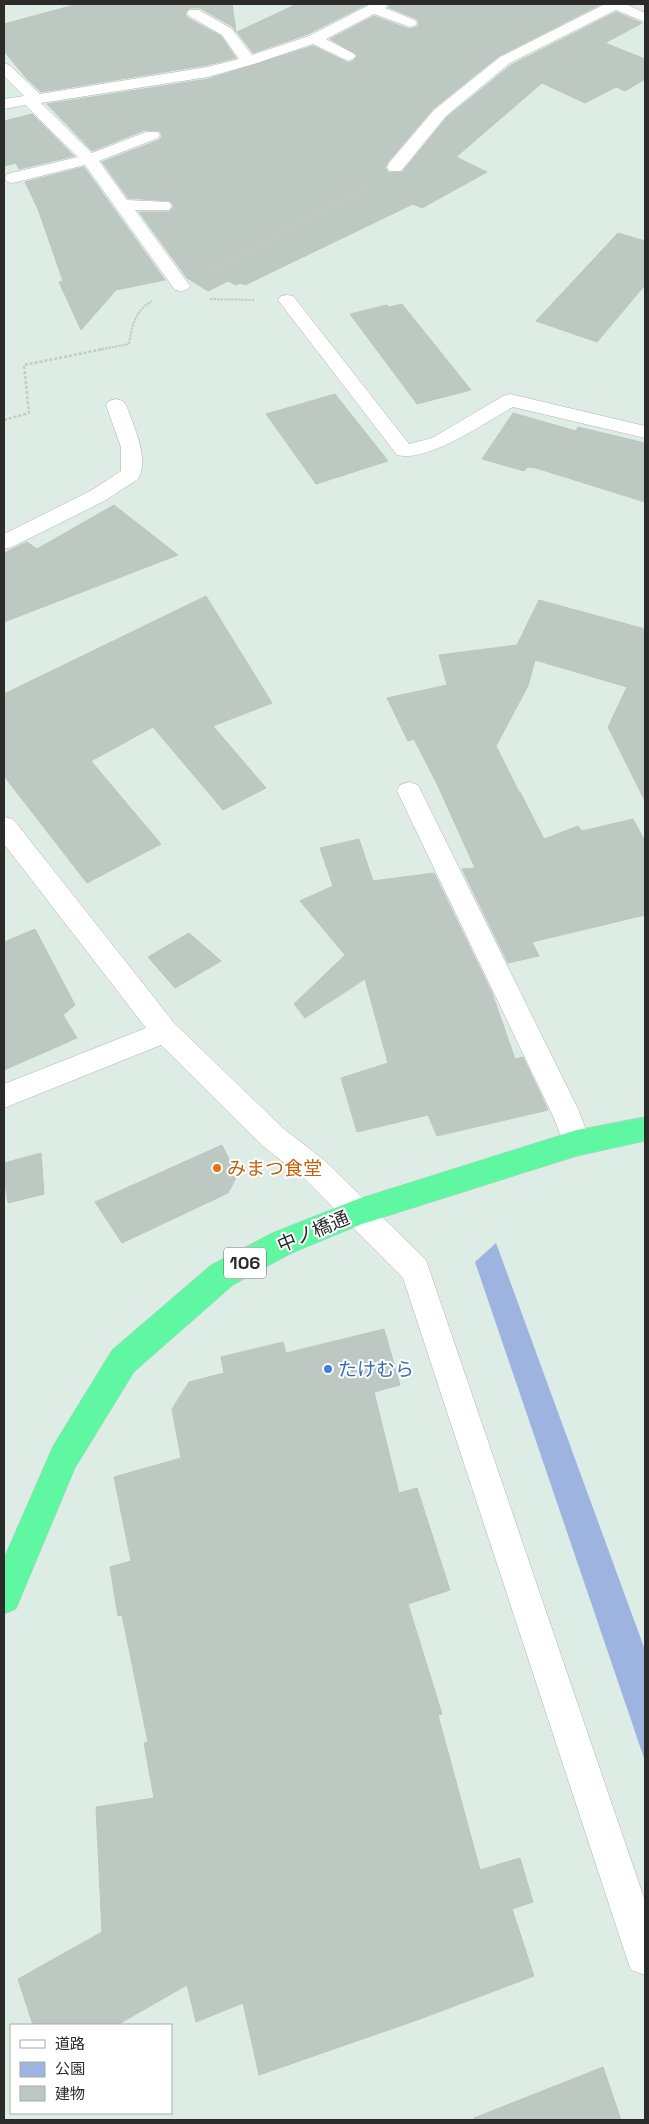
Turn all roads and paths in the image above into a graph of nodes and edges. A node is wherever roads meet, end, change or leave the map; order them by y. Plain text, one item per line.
1 (616, 4) edge
2 (378, 6) edge
3 (194, 13) dead end
4 (645, 18) edge
5 (410, 22) dead end
6 (314, 39) junction
7 (348, 56) dead end
8 (249, 61) junction
9 (4, 68) edge
10 (33, 100) junction
11 (4, 104) edge
12 (152, 135) dead end
13 (89, 159) junction
14 (395, 167) joint
15 (13, 178) dead end
16 (122, 205) junction
17 (163, 206) dead end
18 (229, 261) dead end
19 (181, 286) junction
20 (287, 300) joint
21 (116, 405) dead end
22 (4, 420) edge
23 (645, 432) edge
24 (4, 542) edge
25 (409, 791) dead end
26 (4, 826) edge
27 (165, 1032) junction
28 (4, 1096) edge
29 (645, 1129) edge
30 (577, 1143) junction
31 (358, 1212) junction
32 (4, 1597) edge
33 (645, 1956) edge

1 - 4 street
1 - 14 street
2 - 5 street
2 - 6 street
3 - 8 street
6 - 7 street
6 - 8 street
8 - 10 street
9 - 10 street
10 - 11 street
10 - 13 street
12 - 13 street
13 - 15 street
13 - 16 street
14 - 18 path
16 - 17 street
16 - 19 street
19 - 20 path
19 - 22 path
20 - 23 street
21 - 24 street
25 - 30 street
26 - 27 street
27 - 28 street
27 - 31 street
29 - 30 highway, 中ノ橋通 / 106
30 - 31 highway, 中ノ橋通 / 106
31 - 32 highway, 中ノ橋通 / 106
31 - 33 street

